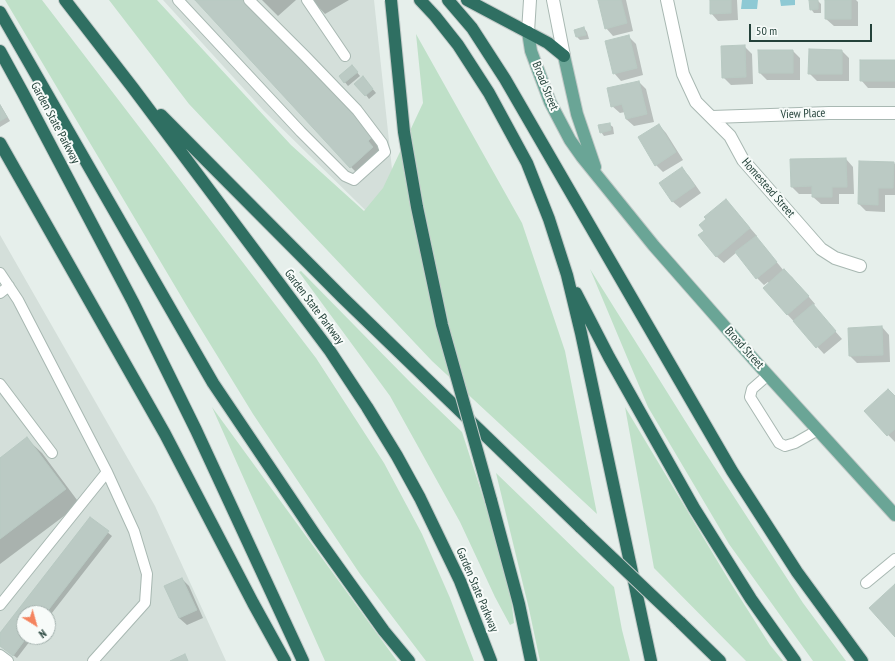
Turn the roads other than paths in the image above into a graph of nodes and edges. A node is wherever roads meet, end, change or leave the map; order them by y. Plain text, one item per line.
1 (65, 0) edge
2 (178, 0) edge
3 (249, 0) edge
4 (307, 0) edge
5 (391, 0) edge
6 (420, 0) edge
7 (448, 0) edge
8 (467, 0) edge
9 (530, 0) edge
10 (553, 0) edge
11 (667, 0) edge
12 (0, 12) edge
13 (528, 32) junction
14 (0, 51) edge
15 (345, 56) dead end
16 (564, 56) junction
17 (133, 88) junction
18 (895, 113) edge
19 (712, 117) junction
20 (0, 143) edge
21 (598, 175) junction
22 (860, 266) dead end
23 (0, 272) edge
24 (567, 274) junction
25 (9, 286) junction
26 (0, 293) edge
27 (768, 375) junction
28 (0, 384) edge
29 (818, 430) junction
30 (52, 453) dead end
31 (107, 472) junction
32 (895, 515) edge
33 (893, 564) edge
34 (866, 583) dead end
35 (0, 605) edge
36 (0, 655) edge
37 (8, 661) edge
38 (93, 661) edge
39 (285, 661) edge
40 (303, 661) edge
41 (409, 661) edge
42 (491, 661) edge
43 (531, 661) edge
44 (651, 661) edge
45 (720, 661) edge
46 (795, 661) edge
47 (862, 661) edge

1 - 17 highway, Garden State Parkway
2 - 3 lane
4 - 15 lane
5 - 43 highway, bridge
6 - 24 highway
7 - 47 highway
8 - 13 highway
9 - 13 street
10 - 16 street
11 - 19 street, Homestead Street
12 - 41 highway
13 - 16 highway
13 - 21 main road, Broad Street
14 - 40 highway, Garden State Parkway
16 - 21 main road, Broad Street
17 - 42 highway, Garden State Parkway
17 - 45 highway, bridge
18 - 19 street, View Place
19 - 22 street, Homestead Street
20 - 39 highway
21 - 27 main road, Broad Street
23 - 25 lane
24 - 44 highway
24 - 46 highway
25 - 26 lane
25 - 31 lane
27 - 29 main road, Broad Street
27 - 29 lane
28 - 30 lane
29 - 32 main road, Broad Street
31 - 35 lane
31 - 38 lane
33 - 34 lane
36 - 37 lane

